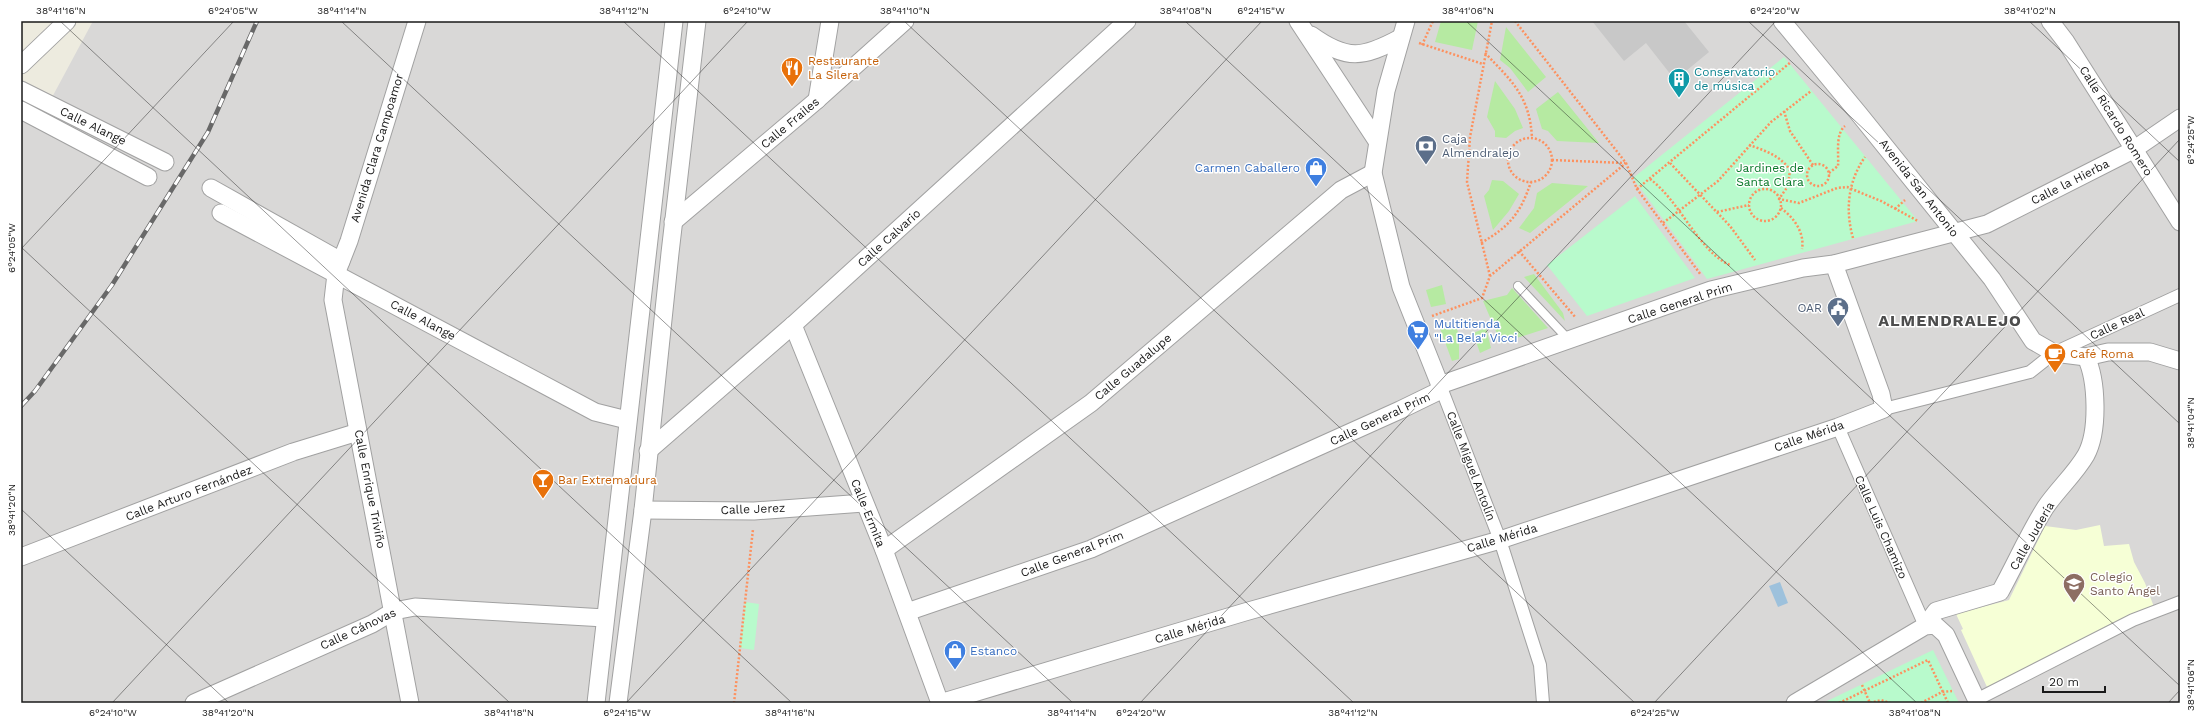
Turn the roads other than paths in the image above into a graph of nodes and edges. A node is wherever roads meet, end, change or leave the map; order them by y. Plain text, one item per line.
1 (67, 21) edge
2 (417, 21) edge
3 (674, 21) edge
4 (697, 21) edge
5 (830, 21) edge
6 (905, 21) edge
7 (1127, 21) edge
8 (1406, 21) edge
9 (1782, 21) edge
10 (2050, 21) edge
11 (1301, 26) edge
12 (1400, 38) junction
13 (21, 65) edge
14 (21, 90) edge
15 (817, 100) junction
16 (21, 110) edge
17 (2180, 118) edge
18 (1377, 141) junction
19 (2133, 150) junction
20 (164, 162) dead end
21 (1373, 173) junction
22 (148, 176) dead end
23 (211, 188) dead end
24 (221, 213) dead end
25 (673, 222) junction
26 (2180, 222) edge
27 (1953, 232) junction
28 (1834, 264) junction
29 (339, 268) junction
30 (1518, 286) dead end
31 (2180, 295) edge
32 (793, 325) junction
33 (1569, 340) junction
34 (2054, 353) junction
35 (2086, 357) junction
36 (2180, 361) edge
37 (1440, 386) junction
38 (1884, 409) junction
39 (627, 420) junction
40 (1838, 427) junction
41 (358, 432) junction
42 (648, 451) junction
43 (864, 503) junction
44 (643, 510) junction
45 (1500, 540) junction
46 (884, 550) junction
47 (21, 557) edge
48 (2180, 602) edge
49 (394, 611) junction
50 (907, 612) junction
51 (605, 618) junction
52 (1925, 626) junction
53 (1975, 697) edge
54 (967, 699) edge
55 (194, 703) edge
56 (410, 703) edge
57 (596, 703) edge
58 (618, 703) edge
59 (940, 703) edge
60 (1543, 703) edge
61 (1795, 703) edge

1 - 13 street
2 - 29 street, Avenida Clara Campoamor
3 - 39 street
4 - 25 street
5 - 15 street
6 - 15 street, Calle Frailes
7 - 32 street, Calle Calvario
8 - 12 street, Calle Miguel Antolín
9 - 27 street, Avenida San Antonio
10 - 19 street, Calle Ricardo Romero
11 - 12 street
11 - 18 street
12 - 18 street, Calle Miguel Antolín
14 - 20 street, Calle Alange
15 - 25 street, Calle Frailes
16 - 22 street, Calle Alange
17 - 19 street, Calle la Hierba
18 - 21 street, Calle Miguel Antolín
19 - 26 street, Calle Ricardo Romero
19 - 27 street, Calle la Hierba
21 - 37 street, Calle Miguel Antolín
21 - 46 street, Calle Guadalupe
23 - 29 street, Calle Alange
24 - 29 street, Calle Alange
25 - 42 street
27 - 28 street, Calle General Prim
27 - 34 street, Avenida San Antonio
28 - 33 street, Calle General Prim
28 - 38 street
29 - 39 street, Calle Alange
29 - 41 street, Calle Enrique Triviño
30 - 33 lane
31 - 34 street, Calle Real
32 - 42 street, Calle Calvario
32 - 43 street, Calle Ermita
33 - 37 street, Calle General Prim
34 - 35 street
34 - 38 street, Calle Mérida
35 - 36 street
35 - 52 street, Calle Judería
37 - 45 street, Calle Miguel Antolín
37 - 50 street, Calle General Prim
38 - 40 street, Calle Mérida
39 - 51 street
40 - 45 street, Calle Mérida
40 - 52 street, Calle Luis Chamizo
41 - 47 street, Calle Arturo Fernández
41 - 49 street, Calle Enrique Triviño
42 - 44 street
43 - 44 street, Calle Jerez
43 - 46 street, Calle Ermita
44 - 58 street
45 - 54 street, Calle Mérida
45 - 60 street, Calle Miguel Antolín
46 - 50 street, Calle Ermita
48 - 53 street
49 - 51 street, Calle Cánovas
49 - 55 street, Calle Cánovas
49 - 56 street, Calle Enrique Triviño
50 - 59 street, Calle Ermita
51 - 57 street
52 - 53 street
52 - 61 street
54 - 59 street, Calle Mérida

